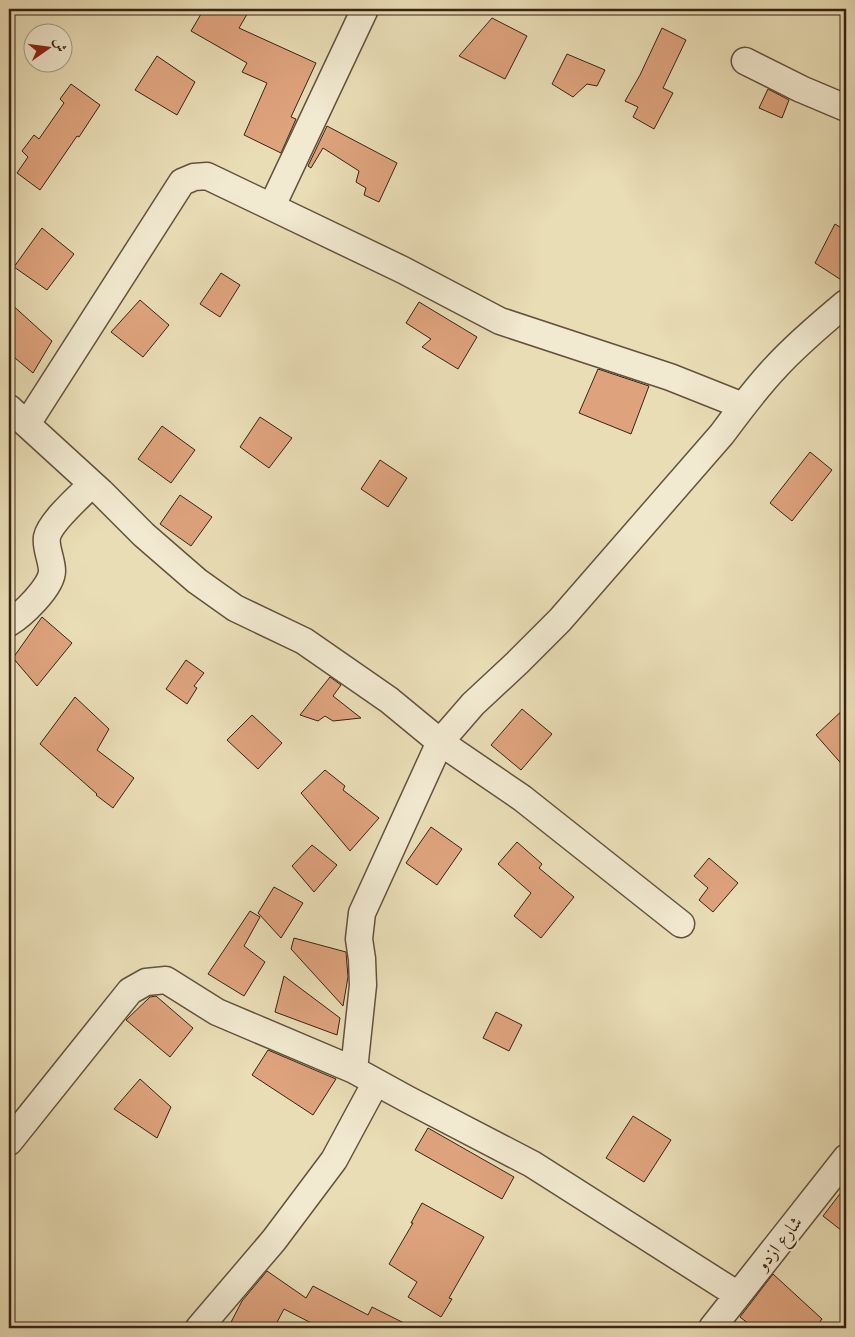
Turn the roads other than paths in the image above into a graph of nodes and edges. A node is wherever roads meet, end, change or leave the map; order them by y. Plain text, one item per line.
1 (365, 9) edge
2 (745, 61) dead end
3 (846, 108) edge
4 (272, 206) junction
5 (846, 303) edge
6 (743, 406) junction
7 (18, 416) edge
8 (92, 484) junction
9 (9, 623) edge
10 (440, 742) junction
11 (681, 924) dead end
12 (365, 1076) junction
13 (9, 1142) edge
14 (846, 1158) edge
15 (738, 1295) junction
16 (199, 1328) edge
17 (712, 1328) edge

1 - 4 street
2 - 3 street
4 - 6 street
4 - 7 street
5 - 6 street
6 - 10 street
7 - 8 street
8 - 9 street
8 - 10 street
10 - 11 street
10 - 12 street
12 - 13 street
12 - 15 street
12 - 16 street
14 - 15 street, شارع ازدو
15 - 17 street, شارع ازدو

